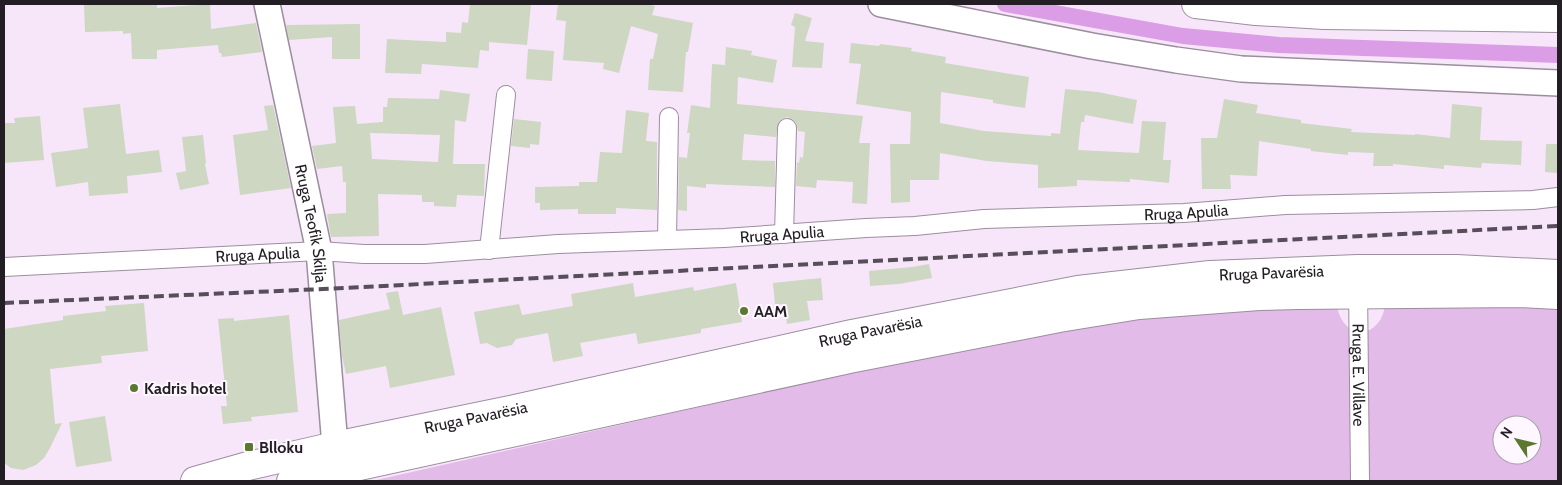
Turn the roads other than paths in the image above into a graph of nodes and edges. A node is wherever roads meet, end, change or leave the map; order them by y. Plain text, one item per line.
1 (267, 4) edge
2 (881, 4) edge
3 (1196, 4) edge
4 (1558, 18) edge
5 (1558, 83) edge
6 (506, 95) dead end
7 (669, 117) dead end
8 (786, 128) dead end
9 (1558, 197) edge
10 (784, 234) junction
11 (666, 240) junction
12 (489, 250) junction
13 (319, 251) junction
14 (4, 267) edge
15 (1358, 268) junction
16 (1558, 274) edge
17 (1358, 295) junction
18 (1558, 295) edge
19 (335, 446) junction
20 (195, 481) edge
21 (291, 481) edge
22 (1360, 481) edge

1 - 13 street, Rruga Teofik Skilja
2 - 5 street
3 - 4 main road
6 - 12 street
7 - 11 street
8 - 10 street
9 - 10 street, Rruga Apulia
10 - 11 street, Rruga Apulia
11 - 12 street, Rruga Apulia
12 - 13 street, Rruga Apulia
13 - 14 street, Rruga Apulia
13 - 19 street, Rruga Teofik Skilja
15 - 16 main road, Rruga Pavarësia
15 - 17 street, Rruga E. Villave
15 - 19 main road, Rruga Pavarësia
17 - 18 main road, Rruga Pavarësia
17 - 21 main road, Rruga Pavarësia
17 - 22 street, Rruga E. Villave
19 - 20 main road, Rruga Pavarësia

